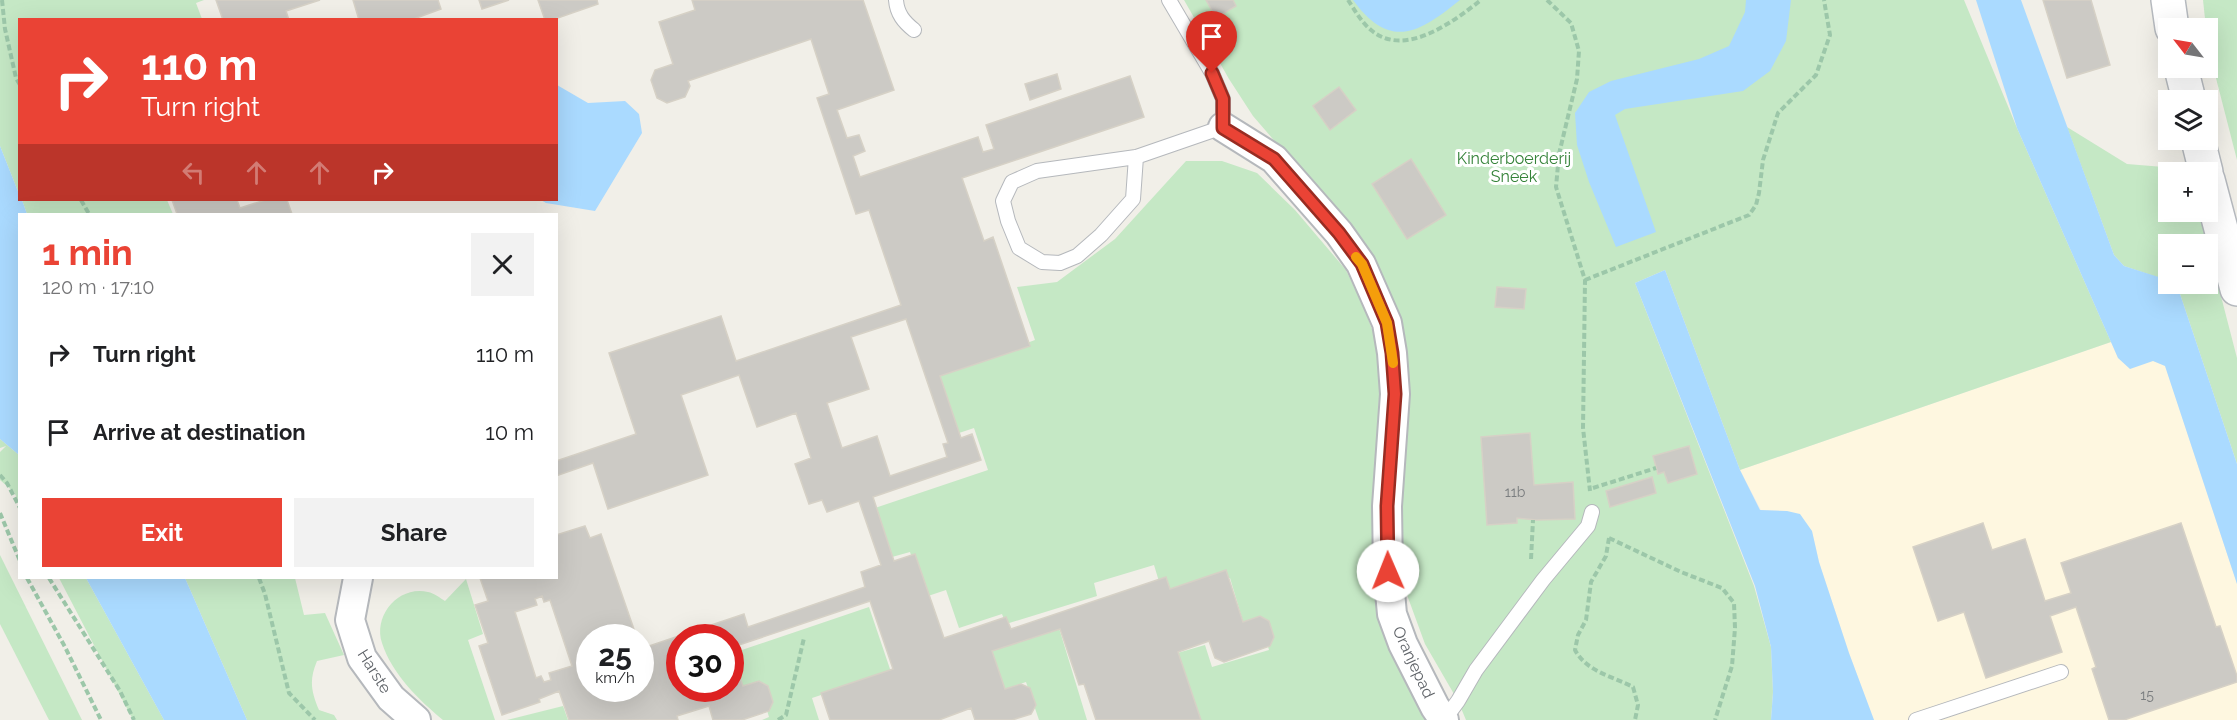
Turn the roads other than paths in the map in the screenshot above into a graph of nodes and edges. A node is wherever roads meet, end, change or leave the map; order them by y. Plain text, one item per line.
1 (896, 0) edge
2 (1168, 0) edge
3 (2168, 0) edge
4 (2171, 18) edge
5 (914, 30) dead end
6 (1223, 128) junction
7 (1136, 157) junction
8 (2218, 218) edge
9 (2237, 289) edge
10 (1592, 512) road end
11 (358, 579) edge
12 (2061, 672) dead end
13 (416, 720) edge
14 (1444, 720) edge
15 (1916, 720) edge

1 - 5 lane
2 - 6 lane
3 - 4 main road
6 - 7 lane
6 - 14 street, Oranjepad
7 - 7 lane
8 - 9 main road
10 - 14 lane
11 - 13 street, Harste
12 - 15 lane

